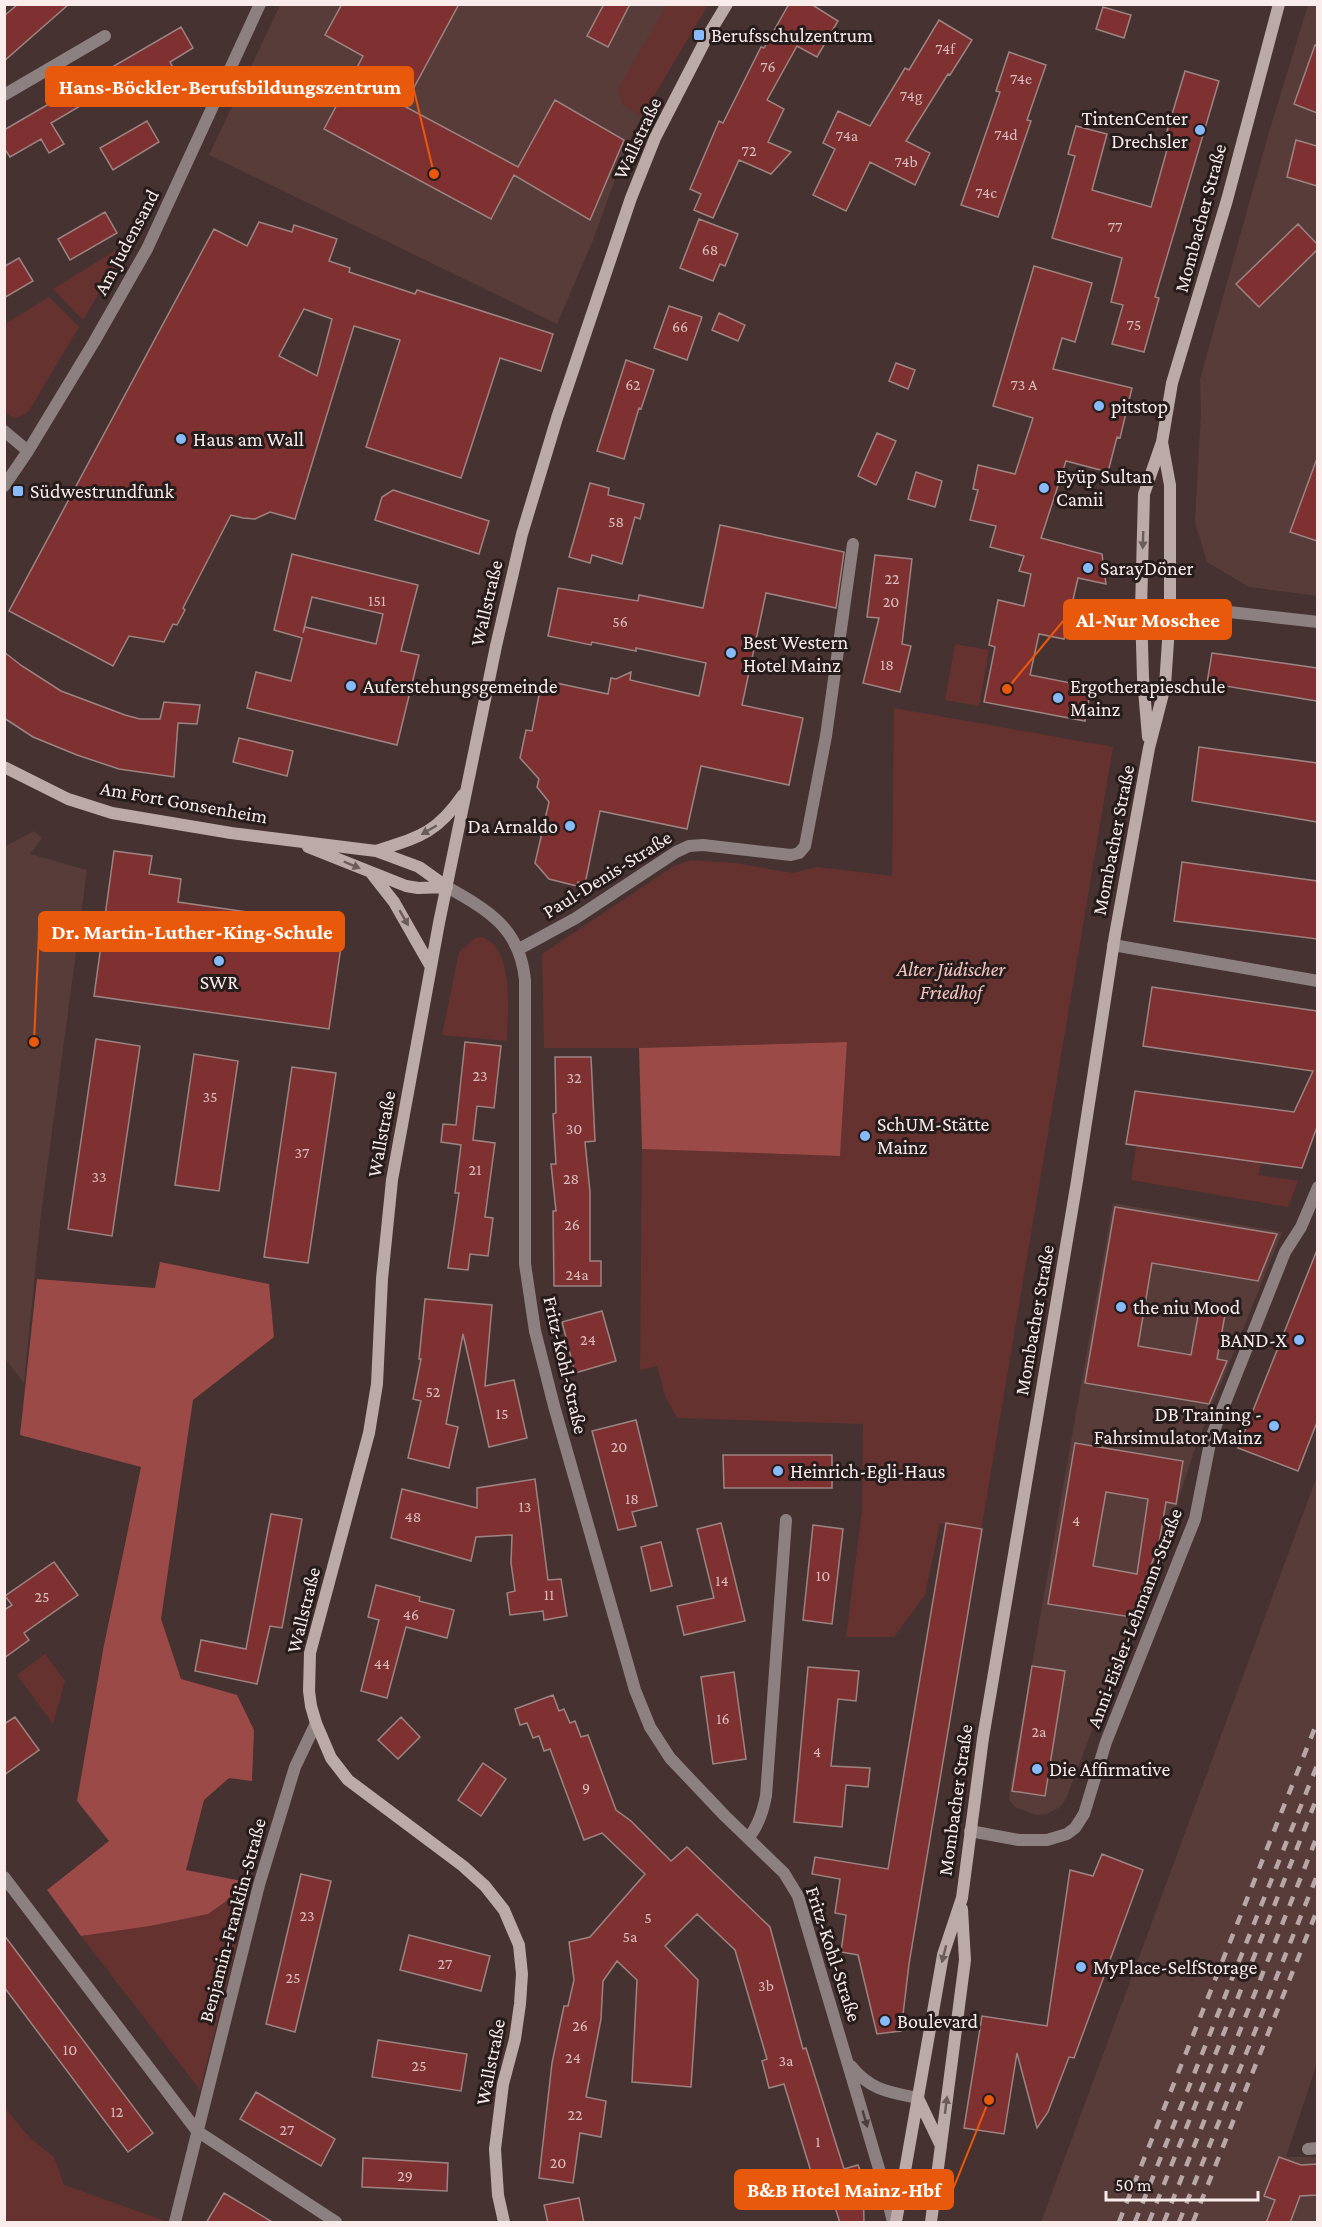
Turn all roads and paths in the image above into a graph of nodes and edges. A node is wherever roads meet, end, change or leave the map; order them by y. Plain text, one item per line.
1 (260, 4) edge
2 (726, 4) edge
3 (1279, 4) edge
4 (105, 36) dead end
5 (4, 95) edge
6 (4, 431) edge
7 (1162, 442) junction
8 (28, 451) junction
9 (4, 486) edge
10 (854, 544) dead end
11 (1141, 610) junction
12 (1170, 611) junction
13 (1317, 622) edge
14 (1149, 748) junction
15 (4, 767) edge
16 (467, 789) junction
17 (293, 840) junction
18 (376, 851) junction
19 (372, 873) junction
20 (447, 887) junction
21 (1113, 945) junction
22 (519, 949) junction
23 (431, 966) junction
24 (1317, 981) edge
25 (1317, 1187) edge
26 (786, 1520) dead end
27 (316, 1723) junction
28 (970, 1831) junction
29 (748, 1838) junction
30 (6, 1883) edge
31 (962, 1899) junction
32 (848, 2063) junction
33 (918, 2098) junction
34 (197, 2131) junction
35 (941, 2146) junction
36 (175, 2223) edge
37 (336, 2223) edge
38 (504, 2223) edge
39 (895, 2223) edge
40 (931, 2223) edge

1 - 8 street, Am Judensand
2 - 16 street, Wallstraße
3 - 7 street, Mombacher Straße
4 - 5 street
6 - 8 street
7 -> 11 street, Mombacher Straße
7 - 12 street, Mombacher Straße
8 - 9 street, Am Judensand
10 - 22 street, Paul-Denis-Straße
11 - 12 street
11 - 14 street, Mombacher Straße
12 - 13 street
12 - 14 street, Mombacher Straße
14 - 21 street, Mombacher Straße
15 - 17 street, Am Fort Gonsenheim
16 -> 18 street
16 - 20 street, Wallstraße
17 - 18 street, Am Fort Gonsenheim
17 -> 19 street, Am Fort Gonsenheim
18 - 20 street, Am Fort Gonsenheim
19 - 20 street, Am Fort Gonsenheim
19 -> 23 street
20 - 22 street, Fritz-Kohl-Straße
20 - 23 street, Wallstraße
21 - 24 street
21 - 28 street, Mombacher Straße
22 - 29 street, Fritz-Kohl-Straße
23 - 27 street, Wallstraße
25 - 28 street, Anni-Eisler-Lehmann-Straße
26 - 29 street
27 - 34 street, Benjamin-Franklin-Straße
27 - 38 street, Wallstraße
28 - 31 street, Mombacher Straße
29 - 32 street, Fritz-Kohl-Straße
30 - 34 street
31 -> 33 street, Mombacher Straße
35 -> 31 street, Mombacher Straße
32 - 33 street, Fritz-Kohl-Straße
32 -> 39 street, Fritz-Kohl-Straße
33 - 35 street
33 - 39 street, Mombacher Straße
34 - 36 street, Benjamin-Franklin-Straße
34 - 37 street
35 - 40 street, Mombacher Straße

